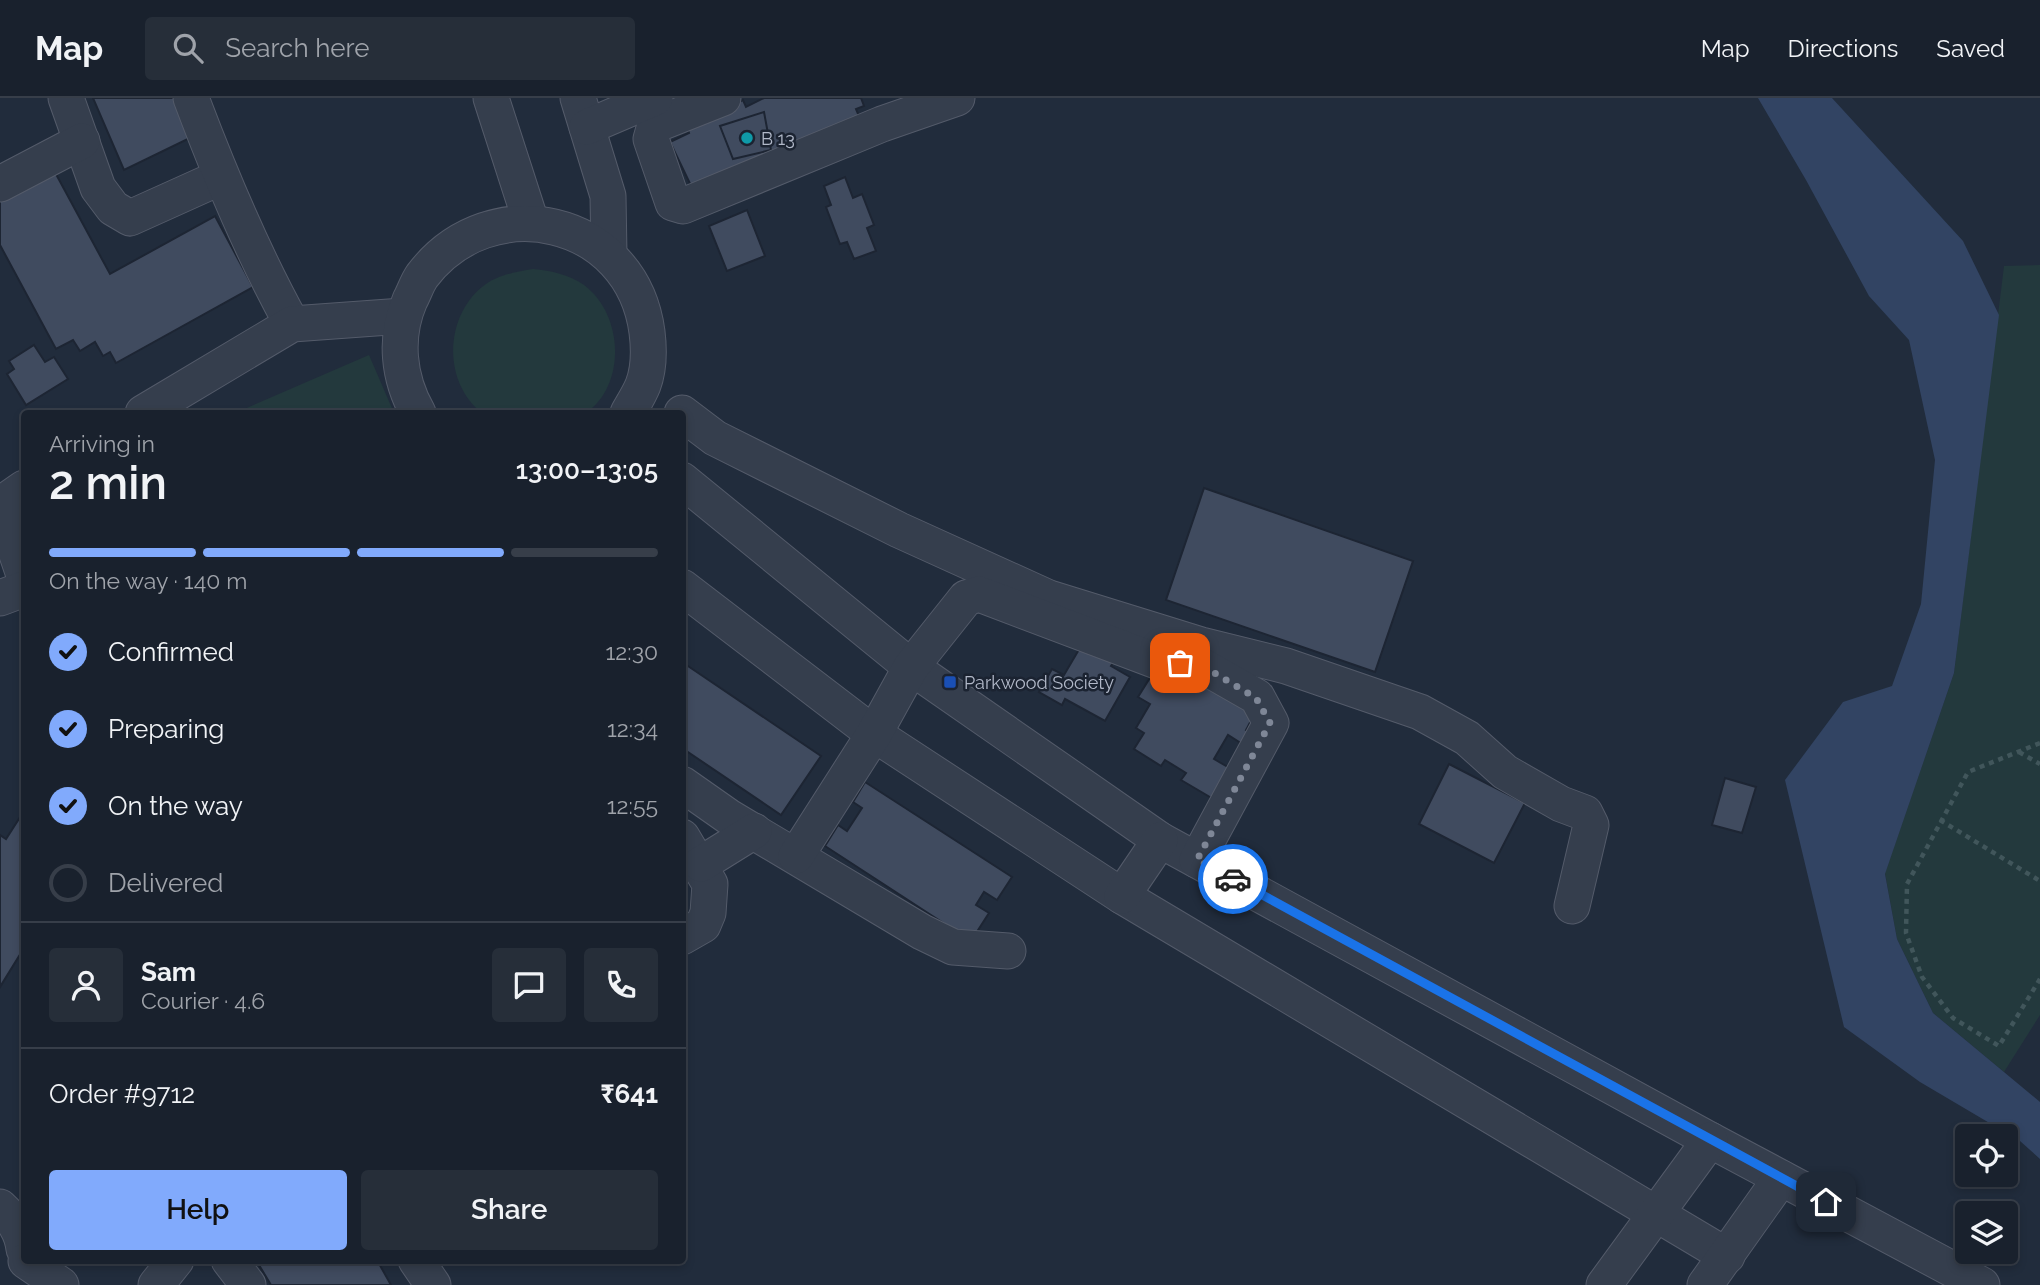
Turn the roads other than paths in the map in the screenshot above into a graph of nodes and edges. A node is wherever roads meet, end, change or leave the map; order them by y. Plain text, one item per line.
1 (66, 98) edge
2 (191, 98) edge
3 (491, 98) edge
4 (655, 98) edge
5 (723, 98) edge
6 (957, 98) edge
7 (876, 111) edge
8 (583, 113) edge
9 (82, 141) junction
10 (221, 177) junction
11 (0, 184) edge
12 (531, 222) junction
13 (609, 255) junction
14 (403, 316) junction
15 (292, 324) junction
16 (636, 398) edge
17 (148, 410) edge
18 (417, 410) edge
19 (673, 410) edge
20 (686, 416) edge
21 (686, 483) edge
22 (21, 490) edge
23 (0, 505) edge
24 (21, 566) edge
25 (21, 590) edge
26 (686, 590) edge
27 (0, 598) edge
28 (911, 667) junction
29 (874, 734) junction
30 (686, 786) edge
31 (754, 831) junction
32 (1160, 840) junction
33 (692, 851) edge
34 (796, 856) junction
35 (1197, 860) junction
36 (1122, 895) junction
37 (1572, 906) dead end
38 (686, 935) edge
39 (1007, 951) dead end
40 (1710, 1140) junction
41 (1782, 1178) junction
42 (0, 1207) edge
43 (1656, 1214) junction
44 (21, 1235) edge
45 (1727, 1256) junction
46 (25, 1264) edge
47 (32, 1264) edge
48 (173, 1264) edge
49 (232, 1264) edge
50 (419, 1264) edge
51 (21, 1285) edge
52 (61, 1285) edge
53 (156, 1285) edge
54 (248, 1285) edge
55 (433, 1285) edge
56 (1604, 1285) edge
57 (1705, 1285) edge
58 (1982, 1285) edge

1 - 9 street
2 - 10 street
3 - 12 street
4 - 8 street
5 - 7 street
6 - 7 street
8 - 13 street
9 - 10 street
9 - 11 street
10 - 15 street
12 - 13 street
12 - 14 street
13 - 16 street
14 - 15 street
14 - 18 street
15 - 17 street
16 - 19 street
20 - 37 street
21 - 28 street
22 - 23 street
23 - 24 street
25 - 27 street
26 - 29 street
28 - 29 street
28 - 32 street
28 - 35 street
29 - 34 street
29 - 36 street
30 - 31 street
31 - 33 street
31 - 34 street
32 - 35 street
32 - 36 street
33 - 38 street
34 - 39 street
35 - 40 street
36 - 43 street
40 - 41 street
40 - 43 street
41 - 45 street
41 - 58 street
42 - 44 street
43 - 45 street
43 - 56 street
45 - 57 street
46 - 51 street
47 - 52 street
48 - 53 street
49 - 54 street
50 - 55 street

